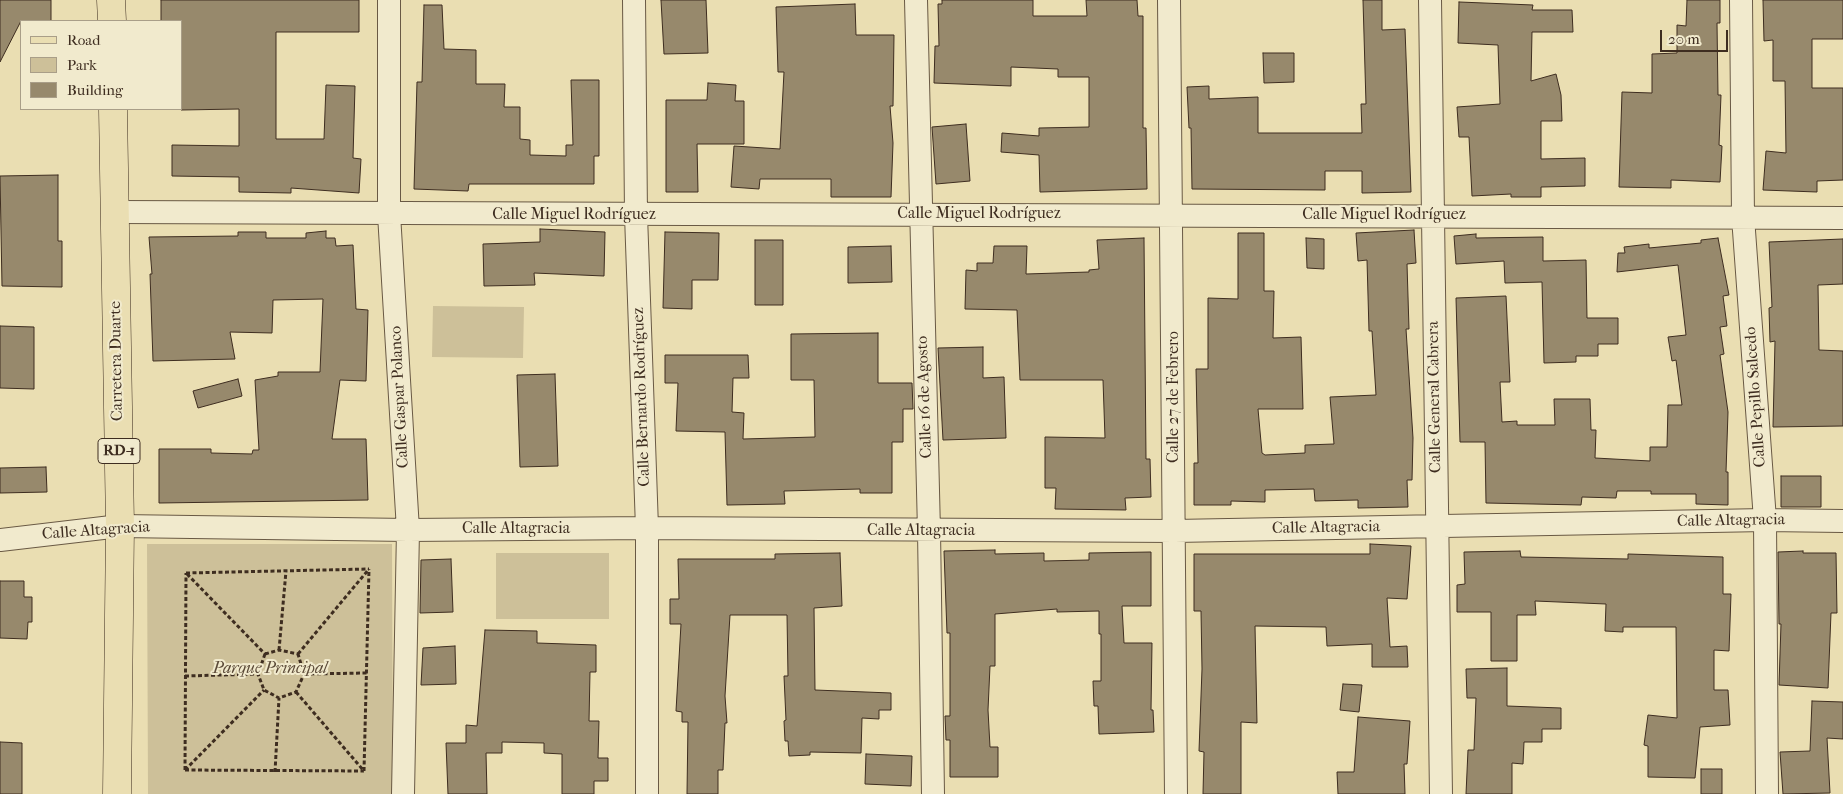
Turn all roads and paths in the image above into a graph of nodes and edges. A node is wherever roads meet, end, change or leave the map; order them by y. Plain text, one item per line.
1 (112, 0) edge
2 (389, 0) edge
3 (634, 0) edge
4 (916, 0) edge
5 (1169, 0) edge
6 (1430, 0) edge
7 (1741, 0) edge
8 (112, 20) edge
9 (113, 110) edge
10 (115, 212) junction
11 (389, 214) junction
12 (921, 214) junction
13 (636, 215) junction
14 (1172, 215) junction
15 (1432, 215) junction
16 (1743, 217) junction
17 (1843, 218) edge
18 (1765, 520) junction
19 (1843, 522) edge
20 (120, 526) junction
21 (1437, 526) junction
22 (647, 528) junction
23 (408, 530) junction
24 (929, 531) junction
25 (1174, 531) junction
26 (0, 540) edge
27 (369, 569) junction
28 (286, 571) junction
29 (186, 573) junction
30 (280, 650) junction
31 (265, 654) junction
32 (298, 654) junction
33 (367, 673) junction
34 (258, 674) junction
35 (304, 674) junction
36 (185, 676) junction
37 (264, 690) junction
38 (296, 692) junction
39 (279, 698) junction
40 (185, 770) junction
41 (364, 771) junction
42 (275, 772) junction
43 (117, 794) edge
44 (403, 794) edge
45 (647, 794) edge
46 (932, 794) edge
47 (1176, 794) edge
48 (1441, 794) edge
49 (1766, 794) edge

1 - 8 main road
2 - 11 street, Calle Gaspar Polanco
3 - 13 street, Calle Bernardo Rodríguez
4 - 12 street, Calle 16 de Agosto
5 - 14 street, Calle 27 de Febrero
6 - 15 street, Calle General Cabrera
7 - 16 street, Calle Pepillo Salcedo
9 - 10 main road, Carretera Duarte / RD-1
10 - 11 street, Calle Miguel Rodríguez
10 - 20 main road, Carretera Duarte / RD-1
11 - 13 street, Calle Miguel Rodríguez
11 - 23 street, Calle Gaspar Polanco
12 - 13 street, Calle Miguel Rodríguez
12 - 14 street, Calle Miguel Rodríguez
12 - 24 street, Calle 16 de Agosto
13 - 22 street, Calle Bernardo Rodríguez
14 - 15 street, Calle Miguel Rodríguez
14 - 25 street, Calle 27 de Febrero
15 - 16 street, Calle Miguel Rodríguez
15 - 21 street, Calle General Cabrera
16 - 17 street, Calle Miguel Rodríguez
16 - 18 street, Calle Pepillo Salcedo
18 - 19 street, Calle Altagracia
18 - 21 street, Calle Altagracia
18 - 49 street, Calle Pepillo Salcedo
20 - 23 street, Calle Altagracia
20 - 26 street, Calle Altagracia
20 - 43 main road, Carretera Duarte / RD-1
21 - 25 street, Calle Altagracia
21 - 48 street, Calle General Cabrera
22 - 23 street, Calle Altagracia
22 - 24 street, Calle Altagracia
22 - 45 street, Calle Bernardo Rodríguez
23 - 44 street, Calle Gaspar Polanco
24 - 25 street, Calle Altagracia
24 - 46 street, Calle 16 de Agosto
25 - 47 street, Calle 27 de Febrero
27 - 28 path
27 - 32 path
27 - 33 path
28 - 29 path
28 - 30 path
29 - 31 path
29 - 36 path
30 - 31 path
30 - 32 path
31 - 34 path
32 - 35 path
33 - 35 path
33 - 41 path
34 - 36 path
34 - 37 path
35 - 38 path
36 - 40 path
37 - 39 path
37 - 40 path
38 - 39 path
38 - 41 path
39 - 42 path
40 - 42 path
41 - 42 path

